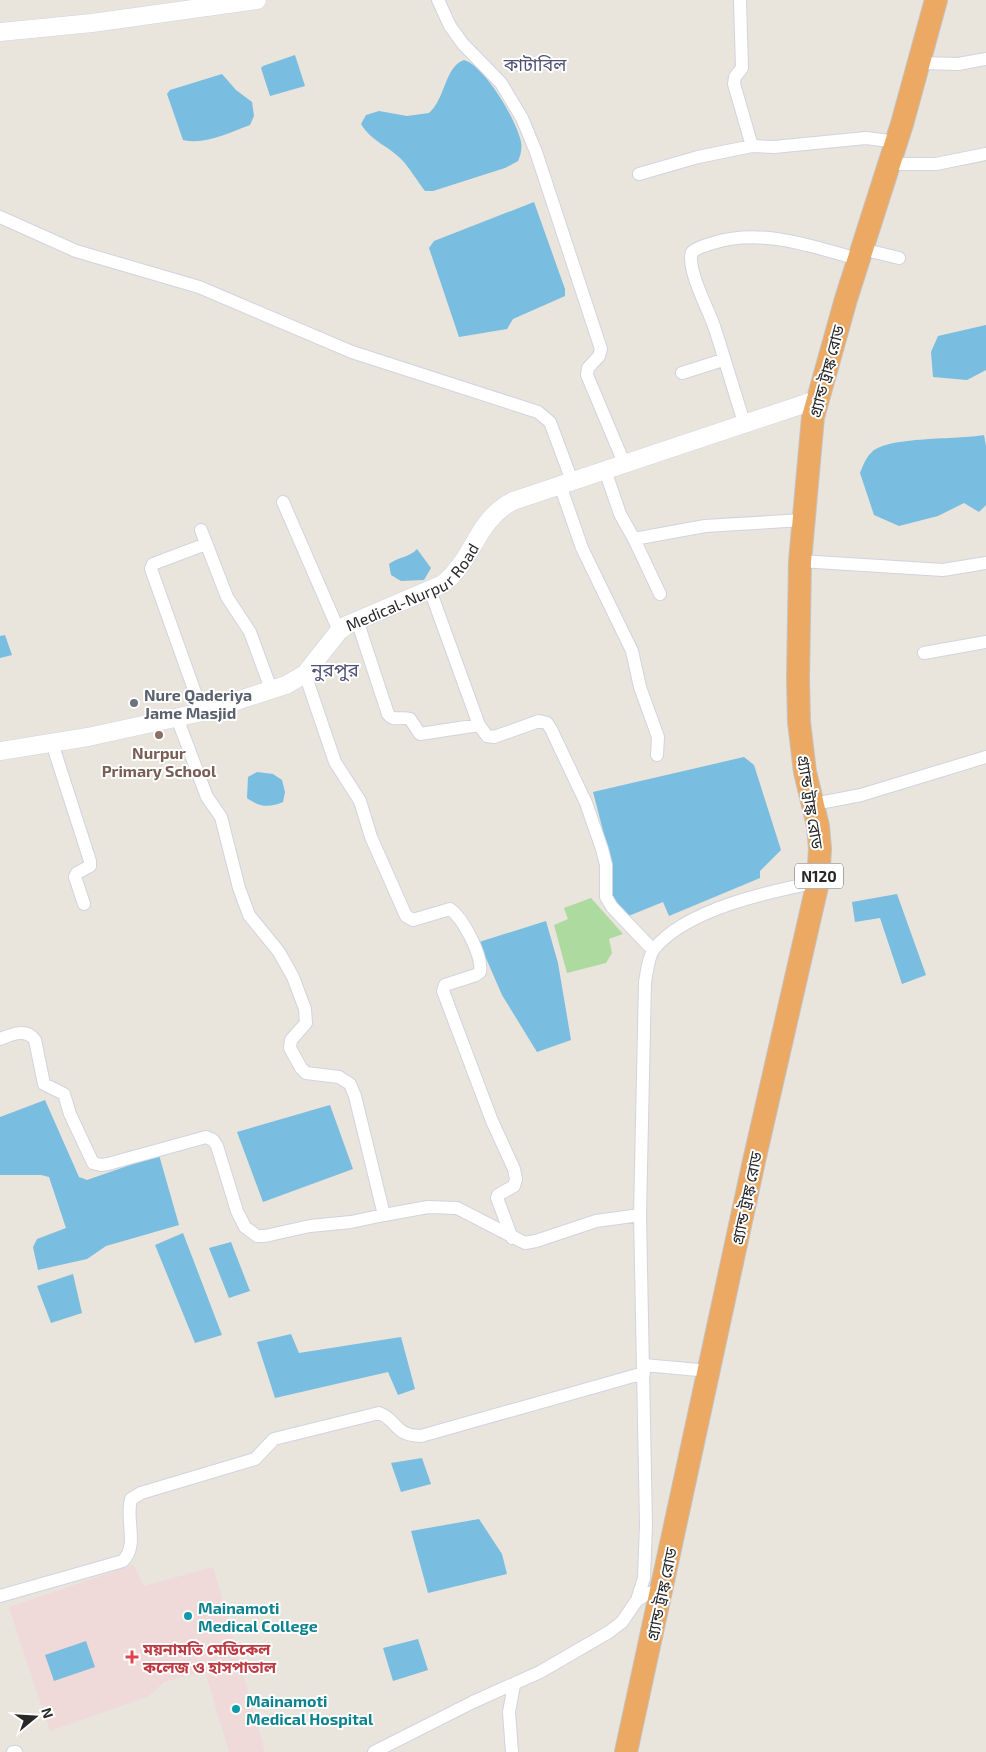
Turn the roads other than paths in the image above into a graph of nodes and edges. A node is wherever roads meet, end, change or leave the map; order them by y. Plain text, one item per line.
1 (257, 0) edge
2 (438, 0) edge
3 (740, 0) edge
4 (936, 0) edge
5 (0, 32) edge
6 (986, 59) edge
7 (920, 62) junction
8 (897, 142) junction
9 (752, 146) junction
10 (986, 154) edge
11 (890, 164) junction
12 (639, 174) dead end
13 (0, 217) edge
14 (860, 254) junction
15 (899, 258) dead end
16 (723, 360) junction
17 (682, 373) dead end
18 (816, 400) junction
19 (744, 422) junction
20 (624, 464) junction
21 (605, 470) junction
22 (566, 483) junction
23 (283, 502) dead end
24 (803, 520) junction
25 (201, 530) dead end
26 (634, 540) junction
27 (206, 544) junction
28 (800, 561) junction
29 (986, 563) edge
30 (430, 590) junction
31 (660, 594) dead end
32 (357, 620) junction
33 (339, 631) junction
34 (986, 642) edge
35 (924, 653) dead end
36 (305, 674) junction
37 (271, 689) junction
38 (202, 712) junction
39 (177, 718) junction
40 (479, 725) junction
41 (52, 742) junction
42 (0, 751) edge
43 (657, 755) dead end
44 (986, 757) edge
45 (814, 804) junction
46 (818, 882) junction
47 (84, 904) dead end
48 (653, 950) junction
49 (0, 1039) edge
50 (384, 1215) junction
51 (640, 1215) junction
52 (512, 1238) junction
53 (644, 1369) junction
54 (709, 1371) junction
55 (662, 1590) junction
56 (0, 1596) edge
57 (637, 1600) junction
58 (514, 1685) junction
59 (374, 1752) edge
60 (512, 1752) edge
61 (626, 1752) edge

1 - 5 street
2 - 20 street
3 - 9 street
4 - 7 highway, গ্র্যান্ড ট্রাঙ্ক রোড / N120
6 - 7 street
7 - 8 highway, গ্র্যান্ড ট্রাঙ্ক রোড / N120
8 - 9 street
8 - 11 highway, গ্র্যান্ড ট্রাঙ্ক রোড / N120
9 - 12 street
10 - 11 street
11 - 14 highway, গ্র্যান্ড ট্রাঙ্ক রোড / N120
13 - 22 street
14 - 15 street
14 - 16 street
14 - 18 highway, গ্র্যান্ড ট্রাঙ্ক রোড / N120
16 - 17 street
16 - 19 street
18 - 19 street, Medical-Nurpur Road
18 - 24 highway, গ্র্যান্ড ট্রাঙ্ক রোড / N120
19 - 20 street, Medical-Nurpur Road
20 - 21 street, Medical-Nurpur Road
21 - 22 street, Medical-Nurpur Road
21 - 26 street
22 - 30 street, Medical-Nurpur Road
22 - 43 street
23 - 33 street
24 - 26 street
24 - 28 highway, গ্র্যান্ড ট্রাঙ্ক রোড / N120
25 - 27 street
26 - 31 street
27 - 37 street
27 - 38 street
28 - 29 street
28 - 45 highway, গ্র্যান্ড ট্রাঙ্ক রোড / N120
30 - 32 street, Medical-Nurpur Road
30 - 40 street
32 - 33 street, Medical-Nurpur Road
32 - 40 street
33 - 36 street, Medical-Nurpur Road
34 - 35 street
36 - 37 street, Medical-Nurpur Road
36 - 52 street
37 - 38 street, Medical-Nurpur Road
38 - 39 street, Medical-Nurpur Road
39 - 41 street, Medical-Nurpur Road
39 - 50 street
40 - 48 street
41 - 42 street, Medical-Nurpur Road
41 - 47 street
44 - 45 street
45 - 46 highway, গ্র্যান্ড ট্রাঙ্ক রোড / N120
46 - 48 street
46 - 54 highway, গ্র্যান্ড ট্রাঙ্ক রোড / N120
48 - 51 street
49 - 50 street
50 - 52 street
51 - 52 street
51 - 53 street
53 - 54 street
53 - 56 street
53 - 57 street
54 - 55 highway, গ্র্যান্ড ট্রাঙ্ক রোড / N120
55 - 57 street
55 - 61 highway, গ্র্যান্ড ট্রাঙ্ক রোড / N120
57 - 58 street
58 - 59 street
58 - 60 street

